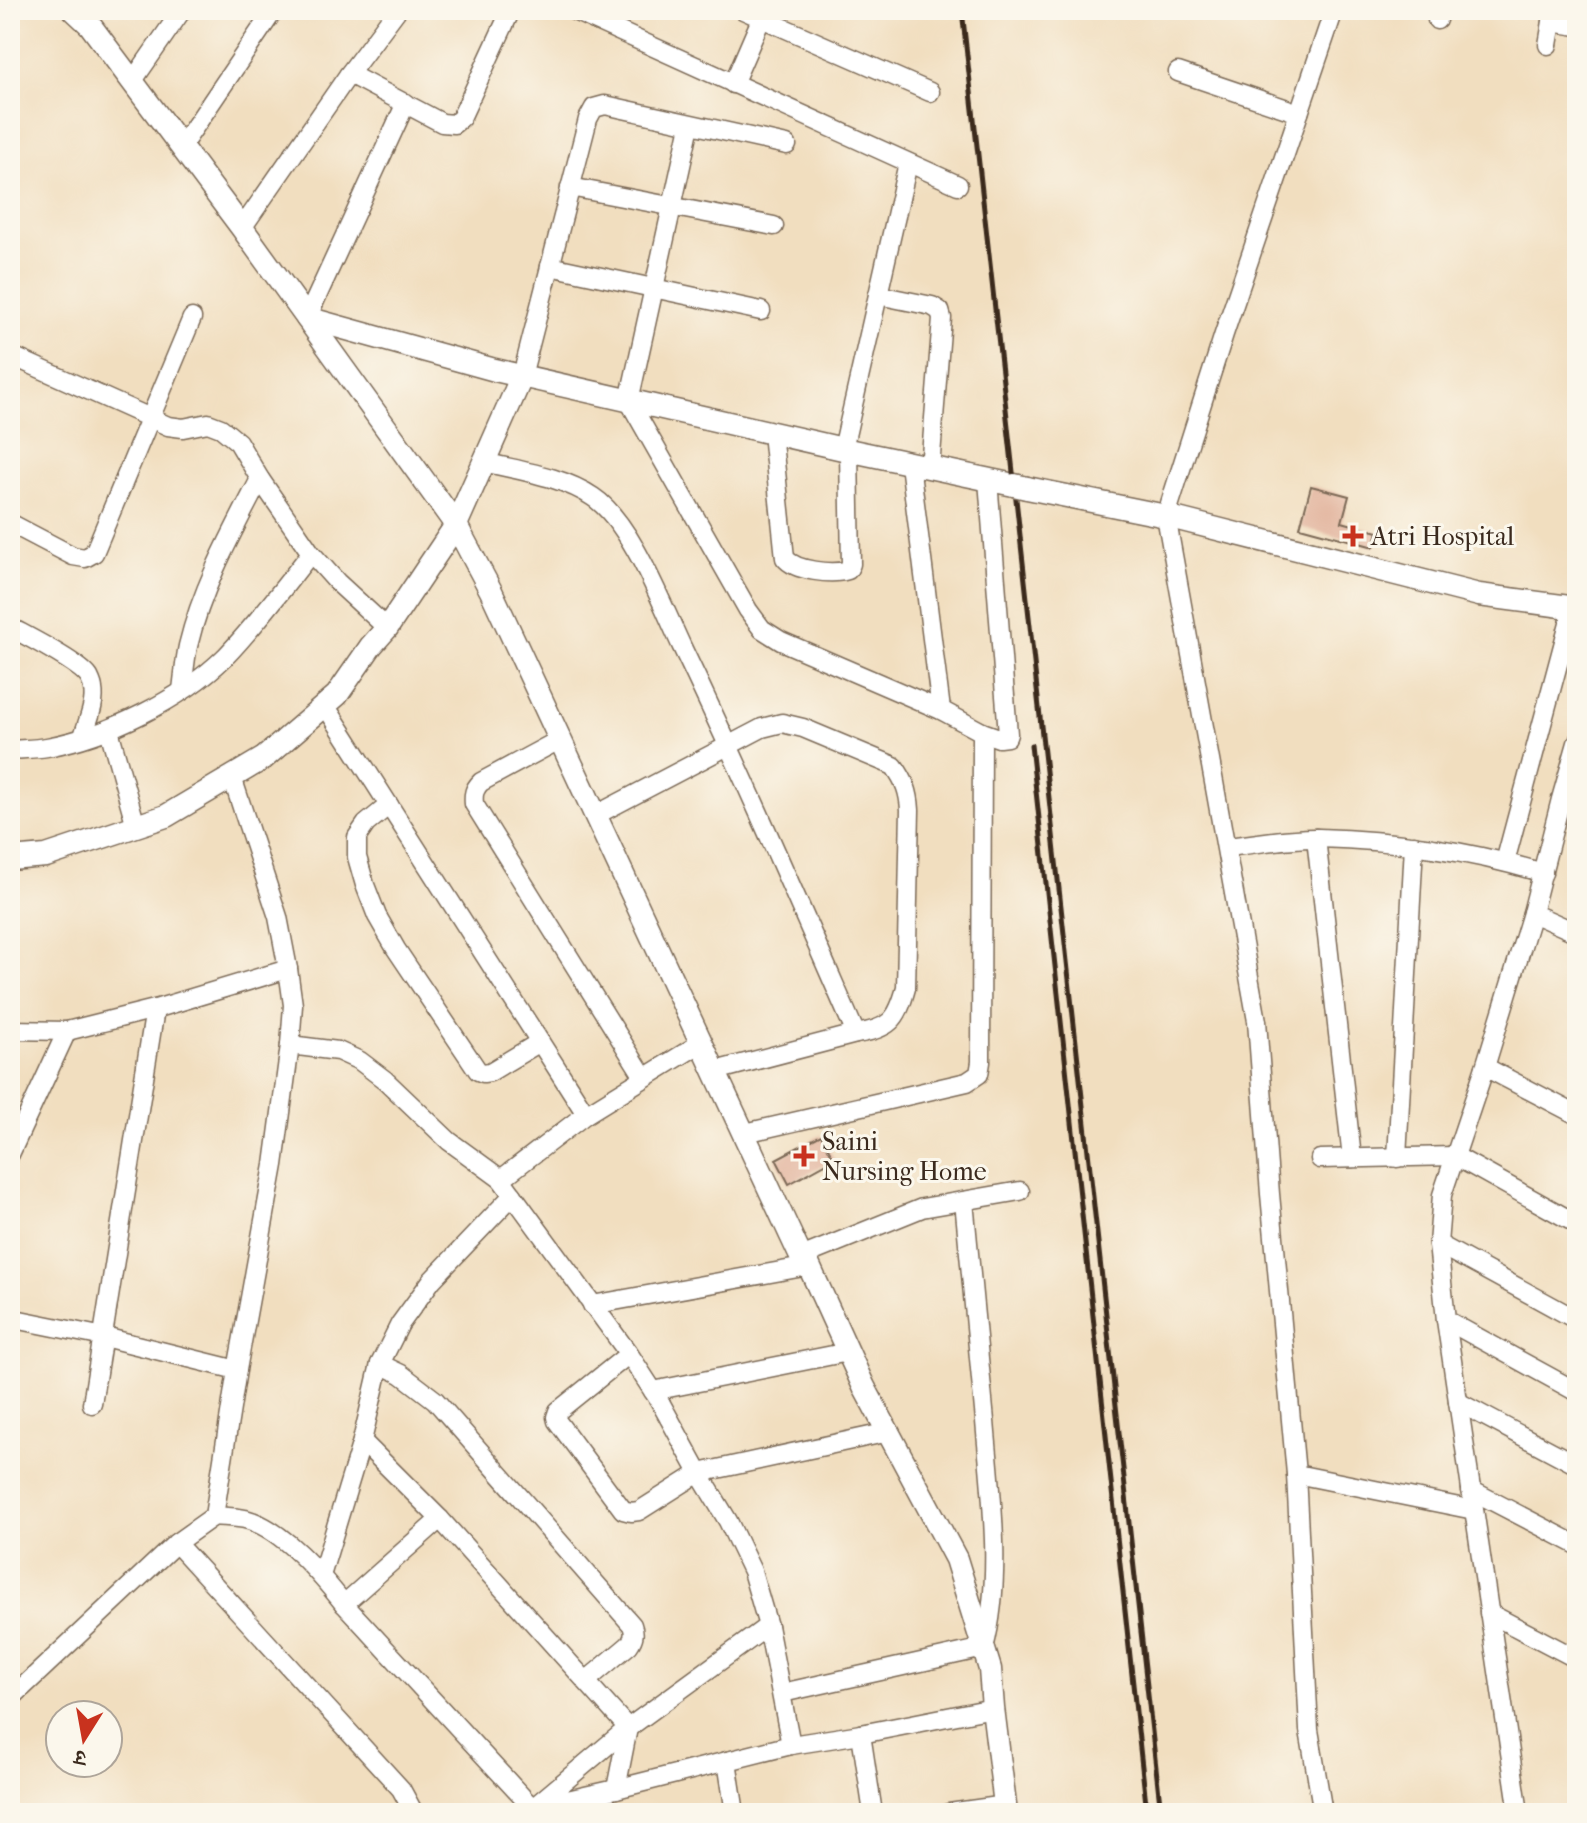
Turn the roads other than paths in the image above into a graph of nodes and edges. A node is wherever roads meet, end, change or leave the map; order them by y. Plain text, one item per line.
1 (74, 10) edge
2 (182, 10) edge
3 (274, 10) edge
4 (397, 10) edge
5 (511, 10) edge
6 (572, 10) edge
7 (743, 10) edge
8 (1334, 10) edge
9 (764, 14) edge
10 (1553, 16) edge
11 (1577, 26) edge
12 (1548, 45) dead end
13 (1178, 72) dead end
14 (349, 74) junction
15 (132, 82) junction
16 (733, 84) junction
17 (930, 92) dead end
18 (406, 103) junction
19 (1299, 113) junction
20 (690, 125) junction
21 (787, 145) dead end
22 (181, 147) junction
23 (908, 163) junction
24 (958, 185) dead end
25 (570, 187) junction
26 (672, 207) junction
27 (774, 226) dead end
28 (242, 228) junction
29 (550, 266) junction
30 (654, 288) junction
31 (878, 295) junction
32 (761, 311) dead end
33 (192, 318) dead end
34 (307, 318) junction
35 (10, 355) edge
36 (522, 376) junction
37 (629, 401) junction
38 (151, 417) junction
39 (772, 433) junction
40 (846, 450) junction
41 (484, 462) junction
42 (920, 466) junction
43 (260, 479) junction
44 (989, 480) junction
45 (1166, 516) junction
46 (10, 523) edge
47 (456, 525) junction
48 (311, 553) junction
49 (1575, 608) edge
50 (10, 627) edge
51 (387, 628) junction
52 (182, 690) junction
53 (325, 705) junction
54 (941, 710) junction
55 (109, 730) junction
56 (982, 732) junction
57 (83, 737) junction
58 (559, 740) junction
59 (1577, 743) edge
60 (729, 746) junction
61 (13, 747) edge
62 (232, 777) junction
63 (389, 805) junction
64 (594, 816) junction
65 (136, 826) junction
66 (1316, 838) junction
67 (1414, 845) junction
68 (1227, 847) junction
69 (10, 859) edge
70 (1505, 862) junction
71 (1543, 873) junction
72 (1532, 913) junction
73 (1577, 933) edge
74 (288, 969) junction
75 (155, 1009) junction
76 (10, 1030) edge
77 (67, 1031) junction
78 (856, 1034) junction
79 (540, 1042) junction
80 (701, 1043) junction
81 (290, 1045) junction
82 (1485, 1067) junction
83 (715, 1071) junction
84 (644, 1077) junction
85 (586, 1114) junction
86 (1577, 1115) edge
87 (745, 1133) junction
88 (10, 1154) edge
89 (1455, 1156) junction
90 (1352, 1158) junction
91 (1397, 1158) junction
92 (1320, 1159) dead end
93 (501, 1179) junction
94 (1020, 1191) dead end
95 (513, 1195) junction
96 (964, 1201) junction
97 (1577, 1224) edge
98 (1438, 1244) junction
99 (805, 1262) junction
100 (592, 1305) junction
101 (10, 1318) edge
102 (1446, 1320) junction
103 (1577, 1320) edge
104 (104, 1337) junction
105 (848, 1352) junction
106 (629, 1354) junction
107 (380, 1364) junction
108 (237, 1370) junction
109 (653, 1391) junction
110 (1577, 1392) edge
111 (1458, 1402) junction
112 (92, 1404) dead end
113 (889, 1432) junction
114 (362, 1441) junction
115 (1577, 1465) edge
116 (699, 1473) junction
117 (1296, 1474) junction
118 (1471, 1490) junction
119 (1474, 1510) junction
120 (214, 1516) junction
121 (440, 1519) junction
122 (176, 1543) junction
123 (1577, 1545) edge
124 (321, 1576) junction
125 (344, 1604) junction
126 (1489, 1613) junction
127 (768, 1626) junction
128 (984, 1648) junction
129 (1577, 1659) edge
130 (586, 1681) junction
131 (782, 1693) junction
132 (10, 1699) edge
133 (993, 1708) junction
134 (628, 1728) junction
135 (861, 1734) junction
136 (791, 1745) junction
137 (727, 1761) junction
138 (616, 1789) junction
139 (1006, 1809) edge
140 (534, 1811) edge
141 (414, 1813) edge
142 (735, 1813) edge
143 (873, 1813) edge
144 (949, 1813) edge
145 (1323, 1813) edge
146 (1519, 1813) edge

1 - 15 street
2 - 15 street
3 - 22 street
4 - 14 street
5 - 18 street
6 - 16 street
7 - 9 street
8 - 19 street
9 - 16 street
9 - 17 street
10 - 11 street
10 - 12 street
13 - 19 street
14 - 18 street
14 - 28 street
15 - 22 street
16 - 23 street
18 - 34 street
19 - 45 street
20 - 21 street
20 - 25 street
20 - 26 street
22 - 28 street
23 - 24 street
23 - 31 street
25 - 26 street
25 - 29 street
26 - 27 street
26 - 30 street
28 - 34 street
29 - 30 street
29 - 36 street
30 - 32 street
30 - 37 street
31 - 40 street
31 - 42 street
33 - 38 street
34 - 36 street
34 - 47 street
35 - 38 street
36 - 37 street
36 - 41 street
37 - 39 street
37 - 54 street
38 - 43 street
38 - 46 street
39 - 40 street
39 - 40 street
40 - 42 street
41 - 47 street
41 - 60 street
42 - 44 street
42 - 54 street
43 - 48 street
43 - 52 street
44 - 45 street, bridge
44 - 56 street
45 - 49 street
45 - 68 street
47 - 51 street
47 - 58 street
48 - 51 street
48 - 52 street
49 - 70 street
50 - 57 street
51 - 53 street
52 - 55 street
53 - 62 street
53 - 63 street
54 - 56 street
55 - 57 street
55 - 65 street
56 - 87 street
57 - 61 street
58 - 64 street
58 - 84 street
59 - 71 street
60 - 64 street
60 - 78 street
60 - 78 street
62 - 65 street
62 - 74 street
63 - 79 street
63 - 79 street
64 - 80 street
65 - 69 street
66 - 67 street
66 - 68 street
66 - 90 street
67 - 70 street
67 - 91 street
68 - 117 street
70 - 71 street
71 - 72 street
72 - 73 street
72 - 82 street
74 - 75 street
74 - 81 street
75 - 77 street
75 - 104 street
76 - 77 street
77 - 88 street
78 - 83 street
79 - 85 street
80 - 83 street
80 - 84 street
81 - 93 street
81 - 108 street
82 - 86 street
82 - 89 street
83 - 87 street
84 - 85 street
85 - 93 street
87 - 99 street
89 - 91 street
89 - 97 street
89 - 98 street
90 - 91 street
90 - 92 street
93 - 95 street
94 - 96 street
95 - 100 street
95 - 107 street
96 - 99 street
96 - 128 street
98 - 102 street
98 - 103 street
99 - 100 street
99 - 105 street
100 - 106 street
101 - 104 street
102 - 110 street
102 - 111 street
104 - 108 street
104 - 112 street
105 - 109 street
105 - 113 street
106 - 109 street
106 - 116 street
107 - 114 street
107 - 130 street
108 - 120 street
109 - 116 street
111 - 115 street
111 - 118 street
113 - 116 street
113 - 128 street
114 - 121 street
114 - 124 street
116 - 127 street
117 - 119 street
117 - 145 street
118 - 119 street
118 - 123 street
119 - 126 street
120 - 122 street
120 - 124 street
121 - 125 street
121 - 130 street
122 - 132 street
122 - 141 street
124 - 125 street
125 - 140 street
126 - 129 street
126 - 146 street
127 - 131 street
127 - 134 street
128 - 131 street
128 - 133 street
130 - 134 street
131 - 136 street
133 - 135 street
133 - 139 street
134 - 138 street
134 - 140 street
135 - 136 street
135 - 143 street
136 - 137 street
137 - 138 street
137 - 142 street
138 - 140 street
139 - 144 street

